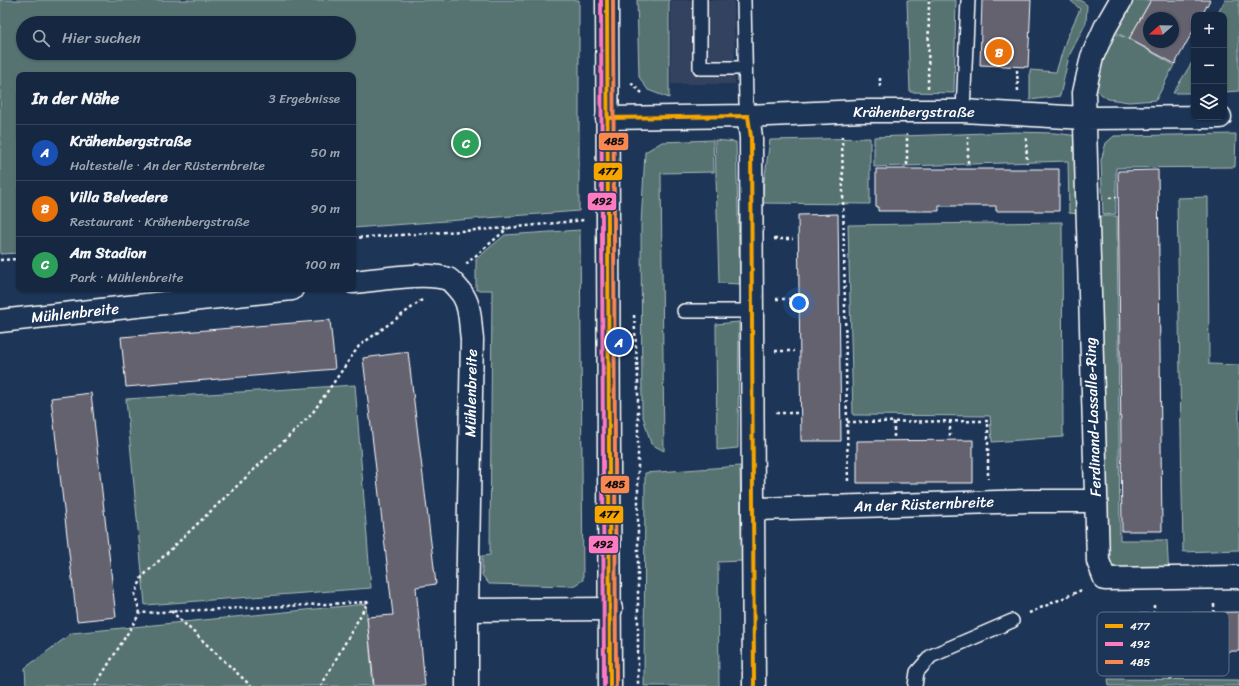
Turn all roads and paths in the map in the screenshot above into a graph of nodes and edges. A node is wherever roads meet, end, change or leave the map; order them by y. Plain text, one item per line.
1 (607, 0) edge
2 (700, 0) edge
3 (744, 0) edge
4 (929, 0) edge
5 (968, 0) edge
6 (1117, 1) edge
7 (745, 68) junction
8 (1017, 70) dead end
9 (928, 91) dead end
10 (1018, 94) dead end
11 (963, 111) junction
12 (748, 116) junction
13 (1239, 116) edge
14 (1191, 117) edge
15 (1227, 117) edge
16 (607, 118) junction
17 (1084, 118) junction
18 (968, 132) dead end
19 (907, 133) dead end
20 (842, 135) dead end
21 (1026, 136) dead end
22 (968, 163) dead end
23 (1026, 163) dead end
24 (907, 165) dead end
25 (589, 219) dead end
26 (508, 228) junction
27 (356, 238) edge
28 (768, 239) dead end
29 (793, 239) dead end
30 (16, 259) edge
31 (0, 260) edge
32 (449, 279) junction
33 (356, 282) edge
34 (265, 292) edge
35 (794, 299) dead end
36 (761, 305) junction
37 (684, 311) dead end
38 (0, 321) edge
39 (770, 351) dead end
40 (794, 351) dead end
41 (798, 412) dead end
42 (771, 413) dead end
43 (950, 421) junction
44 (846, 422) junction
45 (894, 422) junction
46 (950, 436) dead end
47 (894, 437) dead end
48 (988, 482) dead end
49 (848, 486) dead end
50 (1096, 501) junction
51 (753, 509) junction
52 (1239, 577) edge
53 (1105, 580) junction
54 (611, 609) junction
55 (467, 610) junction
56 (171, 611) junction
57 (140, 613) junction
58 (1029, 613) dead end
59 (1012, 621) dead end
60 (95, 686) edge
61 (251, 686) edge
62 (321, 686) edge
63 (467, 686) edge
64 (610, 686) edge
65 (754, 686) edge
66 (915, 686) edge

1 - 16 street
2 - 7 lane
3 - 7 lane
4 - 9 path
5 - 11 lane
6 - 17 street, Ferdinand-Lassalle-Ring
7 - 12 lane
8 - 10 path
11 - 12 street, Krähenbergstraße
11 - 17 street, Krähenbergstraße
12 - 16 street, Krähenbergstraße
12 - 36 street
13 - 15 street
14 - 17 street, Krähenbergstraße
16 - 54 street
17 - 50 street, Ferdinand-Lassalle-Ring
18 - 22 path
19 - 24 path
20 - 44 path
21 - 23 path
25 - 26 path
26 - 27 path
26 - 32 path
28 - 29 path
30 - 31 path
32 - 33 street
32 - 55 street, Mühlenbreite
32 - 57 path
34 - 38 street, Mühlenbreite
35 - 36 path
36 - 37 lane
36 - 51 street
39 - 40 path
41 - 42 path
43 - 45 path
43 - 46 path
43 - 48 path
44 - 45 path
44 - 49 path
45 - 47 path
50 - 51 street, An der Rüsternbreite
50 - 53 street, Ferdinand-Lassalle-Ring
51 - 65 street
52 - 53 street
53 - 58 path
54 - 55 street
54 - 64 street
55 - 63 street, Mühlenbreite
56 - 57 path
56 - 61 path
56 - 62 path
57 - 60 path
59 - 66 lane

